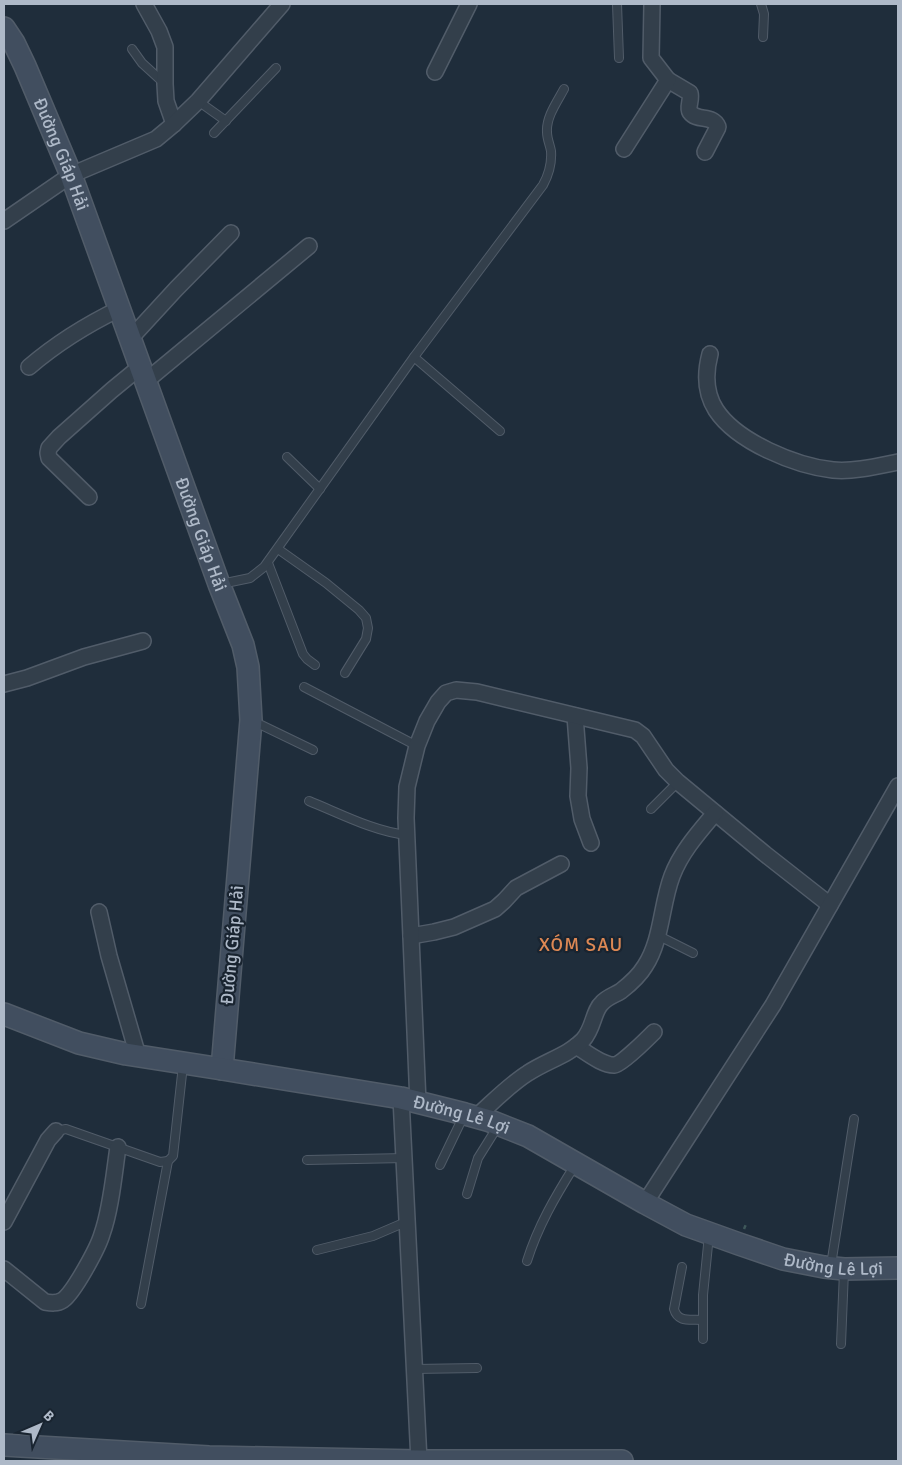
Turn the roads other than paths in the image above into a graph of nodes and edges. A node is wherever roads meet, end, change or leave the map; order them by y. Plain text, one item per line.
1 (144, 4) edge
2 (282, 4) edge
3 (469, 4) edge
4 (617, 4) edge
5 (652, 4) edge
6 (761, 4) edge
7 (4, 28) edge
8 (763, 37) dead end
9 (132, 49) dead end
10 (619, 58) dead end
11 (276, 68) dead end
12 (435, 72) dead end
13 (668, 80) junction
14 (165, 84) junction
15 (564, 89) dead end
16 (198, 101) junction
17 (226, 121) junction
18 (174, 124) junction
19 (214, 133) dead end
20 (624, 149) dead end
21 (705, 152) dead end
22 (71, 175) junction
23 (4, 221) edge
24 (231, 233) dead end
25 (309, 246) dead end
26 (119, 308) junction
27 (130, 340) junction
28 (710, 354) dead end
29 (414, 357) junction
30 (29, 367) dead end
31 (143, 374) junction
32 (500, 431) dead end
33 (287, 457) dead end
34 (898, 462) edge
35 (320, 489) junction
36 (89, 497) dead end
37 (278, 549) junction
38 (268, 562) junction
39 (219, 584) junction
40 (143, 641) dead end
41 (315, 665) dead end
42 (345, 672) dead end
43 (4, 684) edge
44 (304, 688) dead end
45 (575, 716) junction
46 (251, 720) junction
47 (417, 746) junction
48 (313, 750) dead end
49 (678, 782) junction
50 (898, 786) edge
51 (309, 801) dead end
52 (651, 809) dead end
53 (715, 813) junction
54 (407, 835) junction
55 (590, 843) dead end
56 (561, 864) dead end
57 (830, 905) junction
58 (99, 912) dead end
59 (657, 935) junction
60 (411, 936) junction
61 (693, 953) dead end
62 (4, 1014) edge
63 (654, 1032) dead end
64 (576, 1046) junction
65 (138, 1056) junction
66 (183, 1063) junction
67 (222, 1068) junction
68 (410, 1101) junction
69 (471, 1116) junction
70 (854, 1119) dead end
71 (499, 1125) junction
72 (56, 1131) joint
73 (118, 1147) junction
74 (405, 1158) junction
75 (307, 1160) dead end
76 (168, 1161) junction
77 (576, 1164) junction
78 (440, 1165) dead end
79 (467, 1194) dead end
80 (645, 1203) junction
81 (408, 1221) junction
82 (4, 1222) edge
83 (709, 1233) junction
84 (317, 1250) dead end
85 (527, 1261) dead end
86 (682, 1267) dead end
87 (838, 1268) junction
88 (898, 1268) edge
89 (4, 1269) edge
90 (141, 1304) dead end
91 (702, 1320) junction
92 (703, 1339) dead end
93 (841, 1344) dead end
94 (477, 1368) dead end
95 (415, 1369) junction
96 (4, 1445) edge
97 (420, 1461) edge
98 (622, 1461) edge

1 - 14 street
2 - 16 street
3 - 12 street
4 - 10 lane
5 - 13 street
6 - 8 lane
7 - 22 street, Đường Giáp Hải
9 - 14 lane
11 - 17 lane
13 - 20 street
13 - 21 street
14 - 18 street
15 - 29 lane
16 - 17 lane
16 - 18 street
17 - 19 lane
18 - 22 street
22 - 23 street
22 - 26 street, Đường Giáp Hải
24 - 27 street
25 - 31 street
26 - 27 street, Đường Giáp Hải
26 - 30 street
27 - 31 street, Đường Giáp Hải
28 - 34 street
29 - 32 lane
29 - 35 lane
31 - 36 street
31 - 39 street, Đường Giáp Hải
33 - 35 lane
35 - 37 lane
37 - 38 lane
37 - 42 lane
38 - 39 lane
38 - 41 lane
39 - 46 street, Đường Giáp Hải
40 - 43 street
44 - 47 lane
45 - 47 street
45 - 49 street
45 - 55 street
46 - 48 lane
46 - 67 street, Đường Giáp Hải
47 - 54 street
49 - 52 lane
49 - 53 street
50 - 57 street
51 - 54 lane
53 - 57 street
53 - 59 street
54 - 60 street
56 - 60 street
57 - 80 street
58 - 65 street
59 - 61 lane
59 - 64 street
60 - 68 street
62 - 65 street, Đường Lê Lợi
63 - 64 street
64 - 69 street
65 - 66 street, Đường Lê Lợi
66 - 67 street, Đường Lê Lợi
66 - 76 lane
67 - 68 street, Đường Lê Lợi
68 - 69 street, Đường Lê Lợi
68 - 74 street
69 - 71 street, Đường Lê Lợi
69 - 78 lane
70 - 87 lane
71 - 77 street, Đường Lê Lợi
71 - 79 lane
72 - 73 lane
72 - 82 street
73 - 76 lane
73 - 89 street
74 - 75 lane
74 - 81 street
76 - 90 lane
77 - 80 street, Đường Lê Lợi
77 - 85 lane
80 - 83 street, Đường Lê Lợi
81 - 84 lane
81 - 95 street
83 - 87 street, Đường Lê Lợi
83 - 91 lane
86 - 91 lane
87 - 88 street, Đường Lê Lợi
87 - 93 lane
91 - 92 lane
94 - 95 lane
95 - 97 street
96 - 97 street
97 - 98 street

